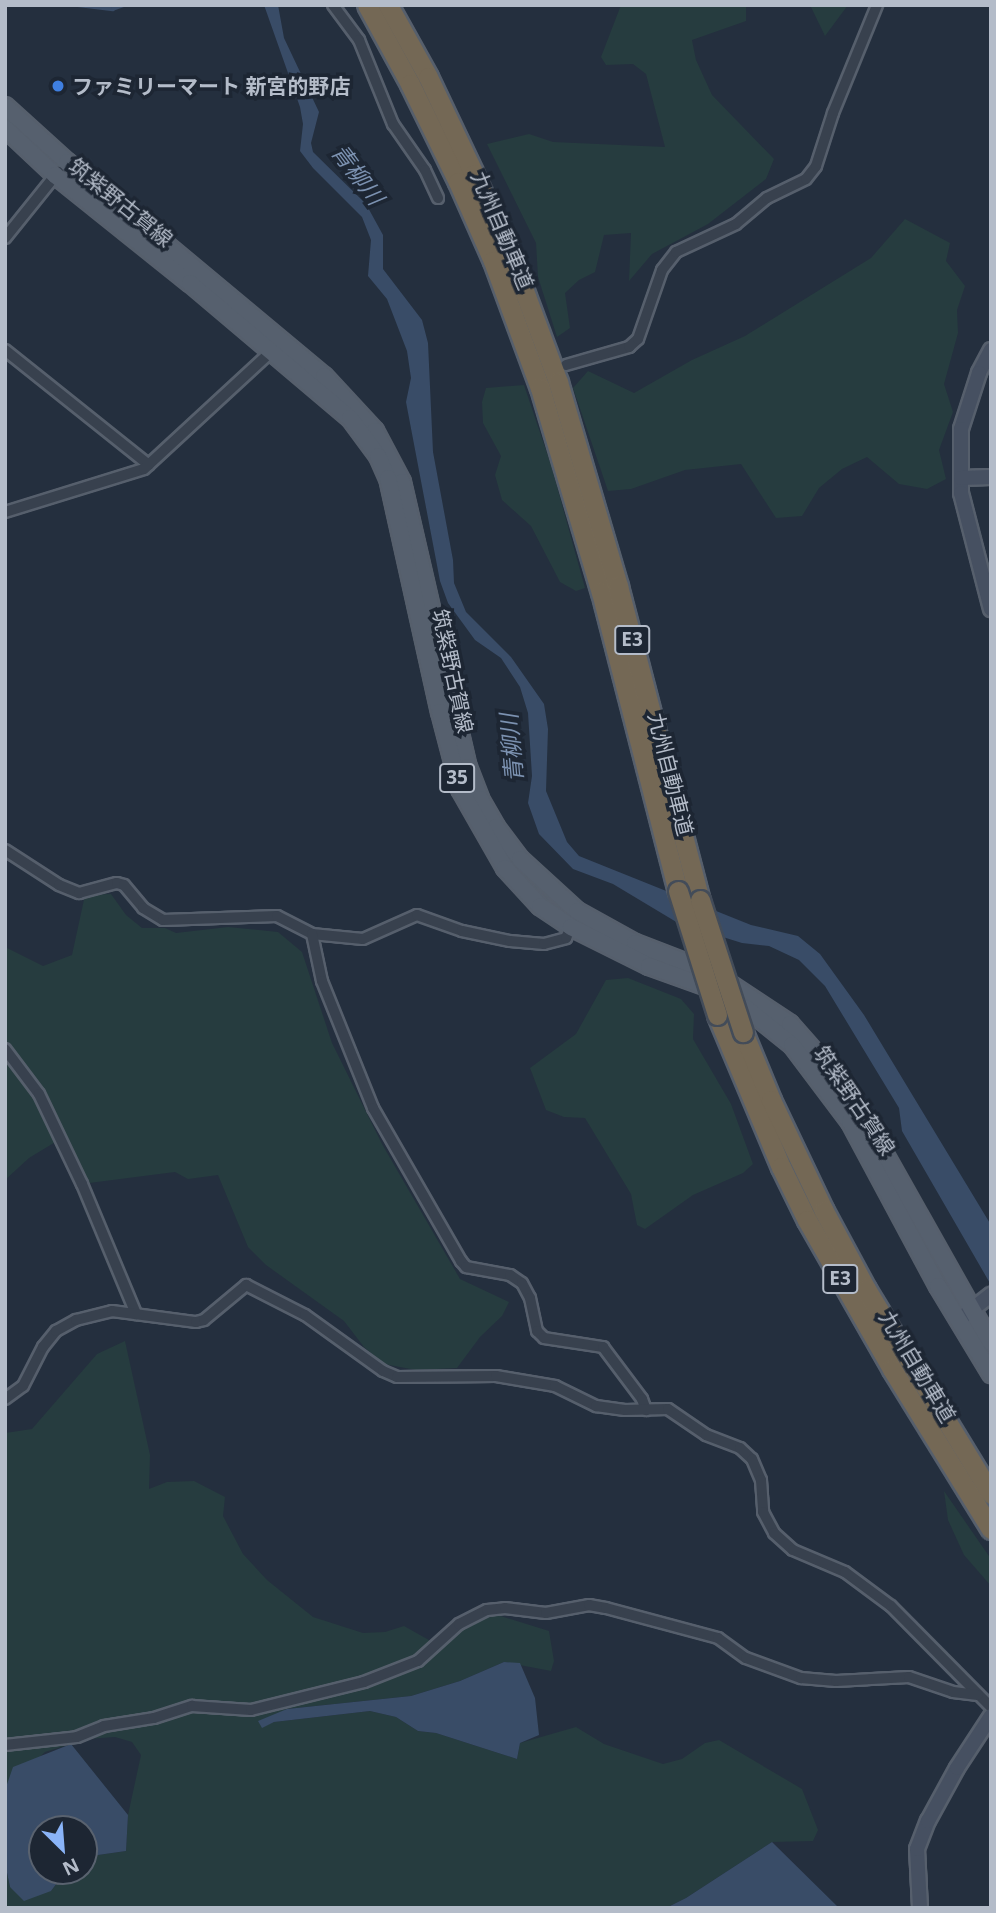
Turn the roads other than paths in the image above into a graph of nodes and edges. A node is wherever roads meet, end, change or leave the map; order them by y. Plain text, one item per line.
1 (333, 5) edge
2 (367, 5) edge
3 (387, 5) edge
4 (877, 5) edge
5 (5, 106) edge
6 (5, 128) edge
7 (67, 162) junction
8 (55, 175) junction
9 (438, 198) dead end
10 (5, 238) edge
11 (535, 346) junction
12 (277, 347) junction
13 (5, 350) edge
14 (991, 350) edge
15 (554, 378) junction
16 (149, 465) junction
17 (991, 477) edge
18 (961, 478) junction
19 (5, 512) edge
20 (991, 609) edge
21 (5, 850) edge
22 (571, 927) junction
23 (312, 934) junction
24 (5, 1049) edge
25 (991, 1295) edge
26 (971, 1310) junction
27 (136, 1314) junction
28 (958, 1320) junction
29 (991, 1343) edge
30 (991, 1374) edge
31 (5, 1399) edge
32 (646, 1410) junction
33 (991, 1494) edge
34 (991, 1529) edge
35 (978, 1695) junction
36 (991, 1707) edge
37 (991, 1716) edge
38 (5, 1745) edge
39 (920, 1908) edge

1 - 9 street
2 - 11 highway, 九州自動車道 / E3
3 - 11 highway, 九州自動車道 / E3
4 - 15 street
5 - 7 main road, 筑紫野古賀線 / 35
6 - 8 main road, 筑紫野古賀線 / 35
7 - 8 street
7 - 12 main road, 筑紫野古賀線 / 35
8 - 10 street
8 - 12 main road, 筑紫野古賀線 / 35
11 - 15 highway, 九州自動車道 / E3
12 - 16 street
12 - 22 main road, 筑紫野古賀線 / 35
12 - 26 main road, 筑紫野古賀線 / 35
13 - 16 street
14 - 18 street
15 - 33 highway, 九州自動車道 / E3, bridge
15 - 34 highway, 九州自動車道 / E3, bridge
16 - 19 street
17 - 18 street
18 - 20 street
21 - 23 street
22 - 23 street
22 - 28 main road, 筑紫野古賀線 / 35
23 - 32 street
24 - 27 street
25 - 26 street
26 - 28 street
26 - 29 main road, 筑紫野古賀線 / 35
27 - 31 street
27 - 32 street
28 - 30 main road, 筑紫野古賀線 / 35
32 - 35 street
35 - 36 street
35 - 38 street
37 - 39 street

